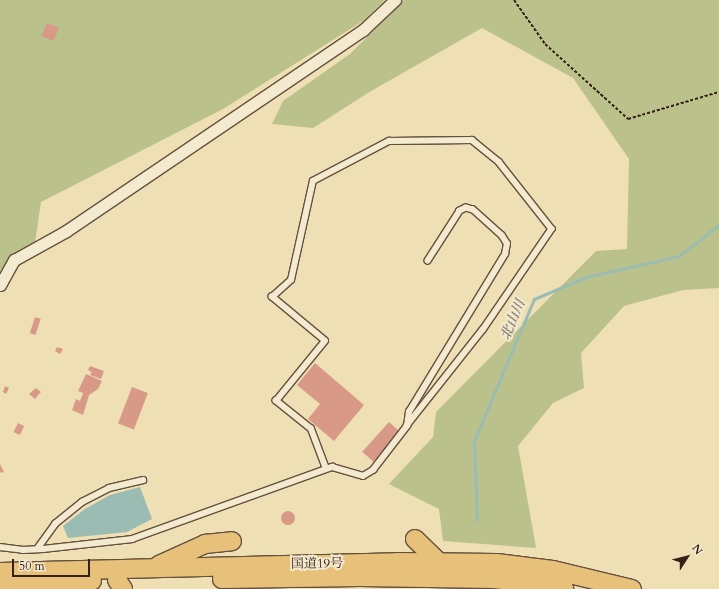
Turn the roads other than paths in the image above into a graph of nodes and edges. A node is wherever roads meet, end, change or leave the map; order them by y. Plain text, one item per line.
1 (395, 0) edge
2 (428, 261) dead end
3 (0, 285) edge
4 (407, 426) junction
5 (326, 469) junction
6 (143, 480) dead end
7 (415, 539) dead end
8 (232, 541) dead end
9 (0, 547) edge
10 (37, 549) junction
11 (440, 562) junction
12 (152, 568) junction
13 (0, 572) edge
14 (382, 583) edge
15 (120, 584) edge
16 (0, 585) edge
17 (564, 589) edge
18 (632, 589) edge

1 - 3 street
2 - 4 lane
4 - 5 lane
4 - 5 lane
5 - 10 lane
6 - 10 lane
7 - 11 highway
8 - 12 highway
9 - 10 lane
11 - 12 highway, 国道19号
11 - 18 highway, 国道19号
12 - 13 highway, 国道19号
14 - 15 highway, 国道19号
14 - 17 highway, 国道19号
15 - 16 highway, 国道19号

